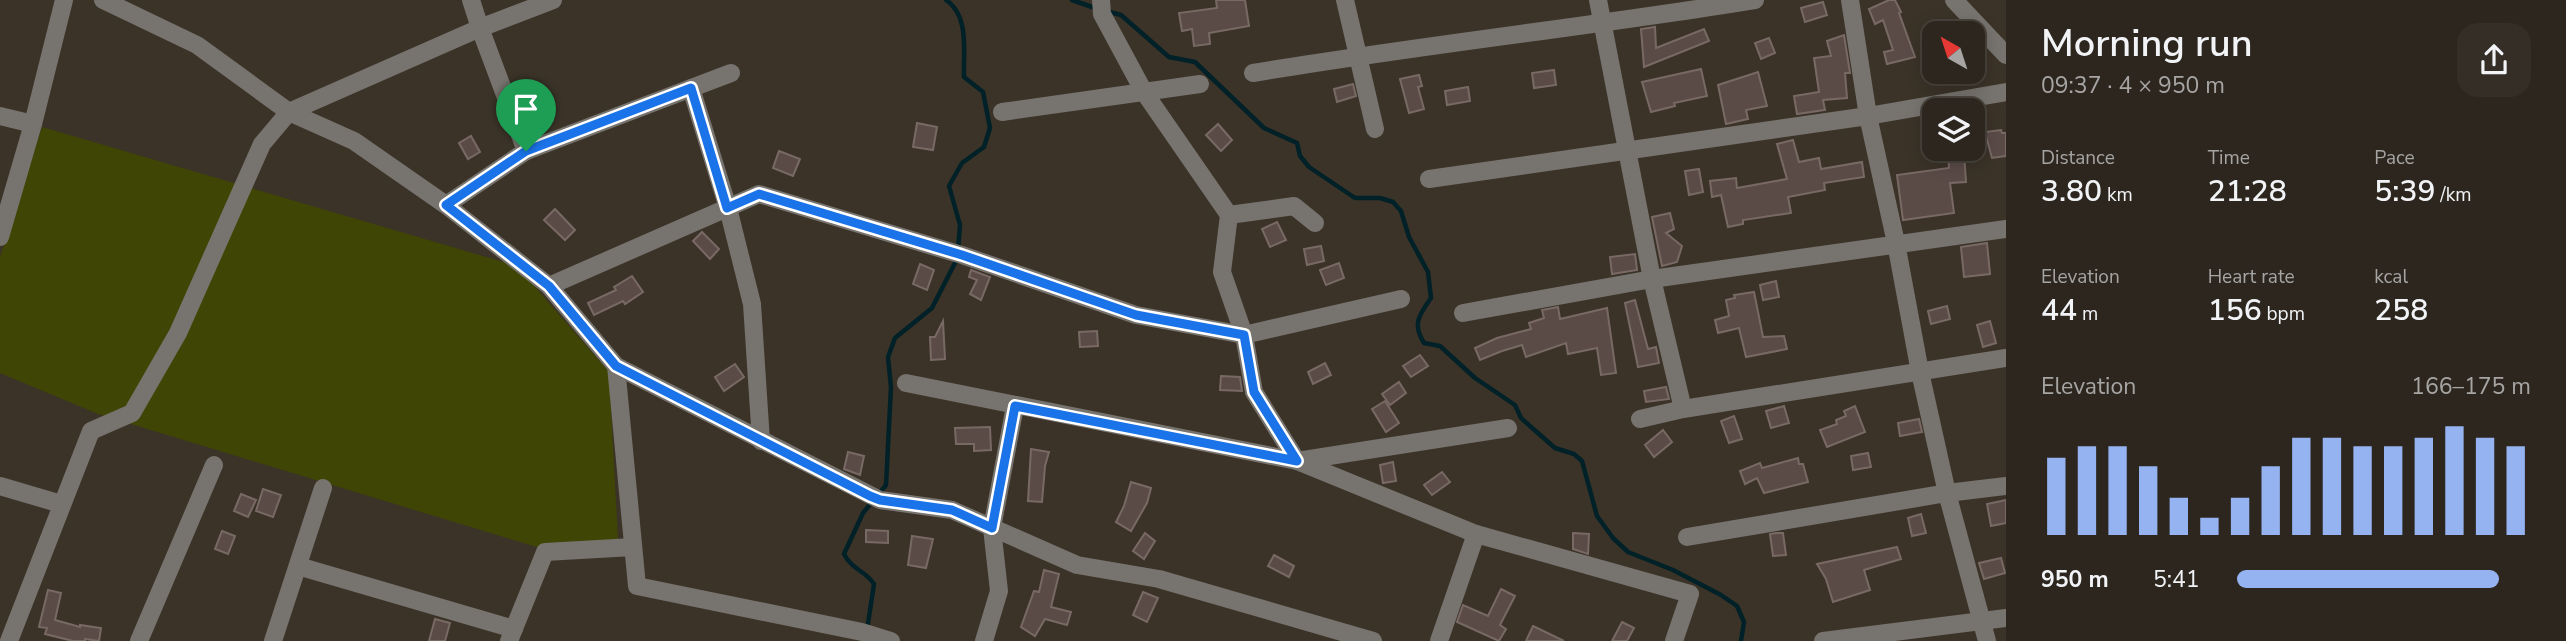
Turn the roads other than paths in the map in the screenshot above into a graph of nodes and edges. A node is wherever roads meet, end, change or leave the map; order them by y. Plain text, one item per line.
1 (64, 0) edge
2 (103, 0) edge
3 (471, 0) edge
4 (553, 0) edge
5 (1345, 0) edge
6 (1598, 0) edge
7 (1755, 0) edge
8 (1850, 0) edge
9 (1954, 0) edge
10 (1102, 6) edge
11 (1603, 24) junction
12 (480, 28) junction
13 (2006, 55) edge
14 (1357, 56) junction
15 (731, 73) dead end
16 (1253, 73) dead end
17 (1200, 84) dead end
18 (691, 88) junction
19 (1144, 92) junction
20 (2006, 92) edge
21 (289, 112) junction
22 (1002, 112) dead end
23 (0, 116) edge
24 (1868, 116) junction
25 (33, 124) junction
26 (1375, 129) dead end
27 (1626, 150) junction
28 (526, 151) junction
29 (1429, 179) dead end
30 (446, 205) junction
31 (727, 208) junction
32 (1229, 215) junction
33 (1315, 223) dead end
34 (2006, 229) edge
35 (0, 237) edge
36 (1896, 243) junction
37 (1652, 279) junction
38 (549, 286) junction
39 (1401, 299) dead end
40 (1462, 313) dead end
41 (1244, 335) junction
42 (2006, 358) edge
43 (616, 366) junction
44 (1920, 372) junction
45 (906, 383) dead end
46 (1015, 406) junction
47 (1683, 409) junction
48 (1640, 419) dead end
49 (1508, 428) dead end
50 (761, 441) junction
51 (1297, 461) junction
52 (214, 465) dead end
53 (0, 486) edge
54 (2006, 486) edge
55 (323, 488) dead end
56 (1947, 493) junction
57 (61, 504) junction
58 (992, 528) junction
59 (1476, 534) junction
60 (1687, 537) dead end
61 (634, 547) junction
62 (298, 566) junction
63 (2006, 618) edge
64 (1982, 621) junction
65 (511, 635) edge
66 (9, 641) edge
67 (139, 641) edge
68 (273, 641) edge
69 (891, 641) edge
70 (984, 641) edge
71 (1373, 641) edge
72 (1439, 641) edge
73 (1674, 641) edge
74 (1823, 641) edge
75 (1987, 641) edge

1 - 25 street
2 - 21 street
3 - 12 street
4 - 12 street
5 - 14 street
6 - 11 street
7 - 11 street
8 - 24 street
9 - 13 street
10 - 19 street
11 - 14 street
11 - 27 street
12 - 21 street
12 - 28 street
14 - 16 street
14 - 26 street
15 - 18 street
17 - 19 street
18 - 28 street
18 - 31 street
19 - 22 street
19 - 32 street
20 - 24 street
21 - 30 street
21 - 57 street
23 - 25 street
24 - 27 street
24 - 36 street
25 - 35 street
27 - 29 street
27 - 37 street
28 - 30 street
30 - 38 street
31 - 38 street
31 - 41 street
31 - 50 street
32 - 33 street
32 - 41 street
34 - 36 street
36 - 37 street
36 - 44 street
37 - 40 street
37 - 47 street
38 - 43 street
39 - 41 street
41 - 51 street
42 - 44 street
43 - 50 street
43 - 61 street
44 - 47 street
44 - 56 street
45 - 46 street
46 - 51 street
46 - 58 street
47 - 48 street
49 - 51 street
50 - 58 street
51 - 59 street
52 - 67 street
53 - 57 street
54 - 56 street
55 - 62 street
56 - 60 street
56 - 64 street
57 - 66 street
58 - 70 street
58 - 71 street
59 - 72 street
59 - 73 street
61 - 65 street
61 - 69 street
62 - 65 street
62 - 68 street
63 - 64 street
64 - 74 street
64 - 75 street

